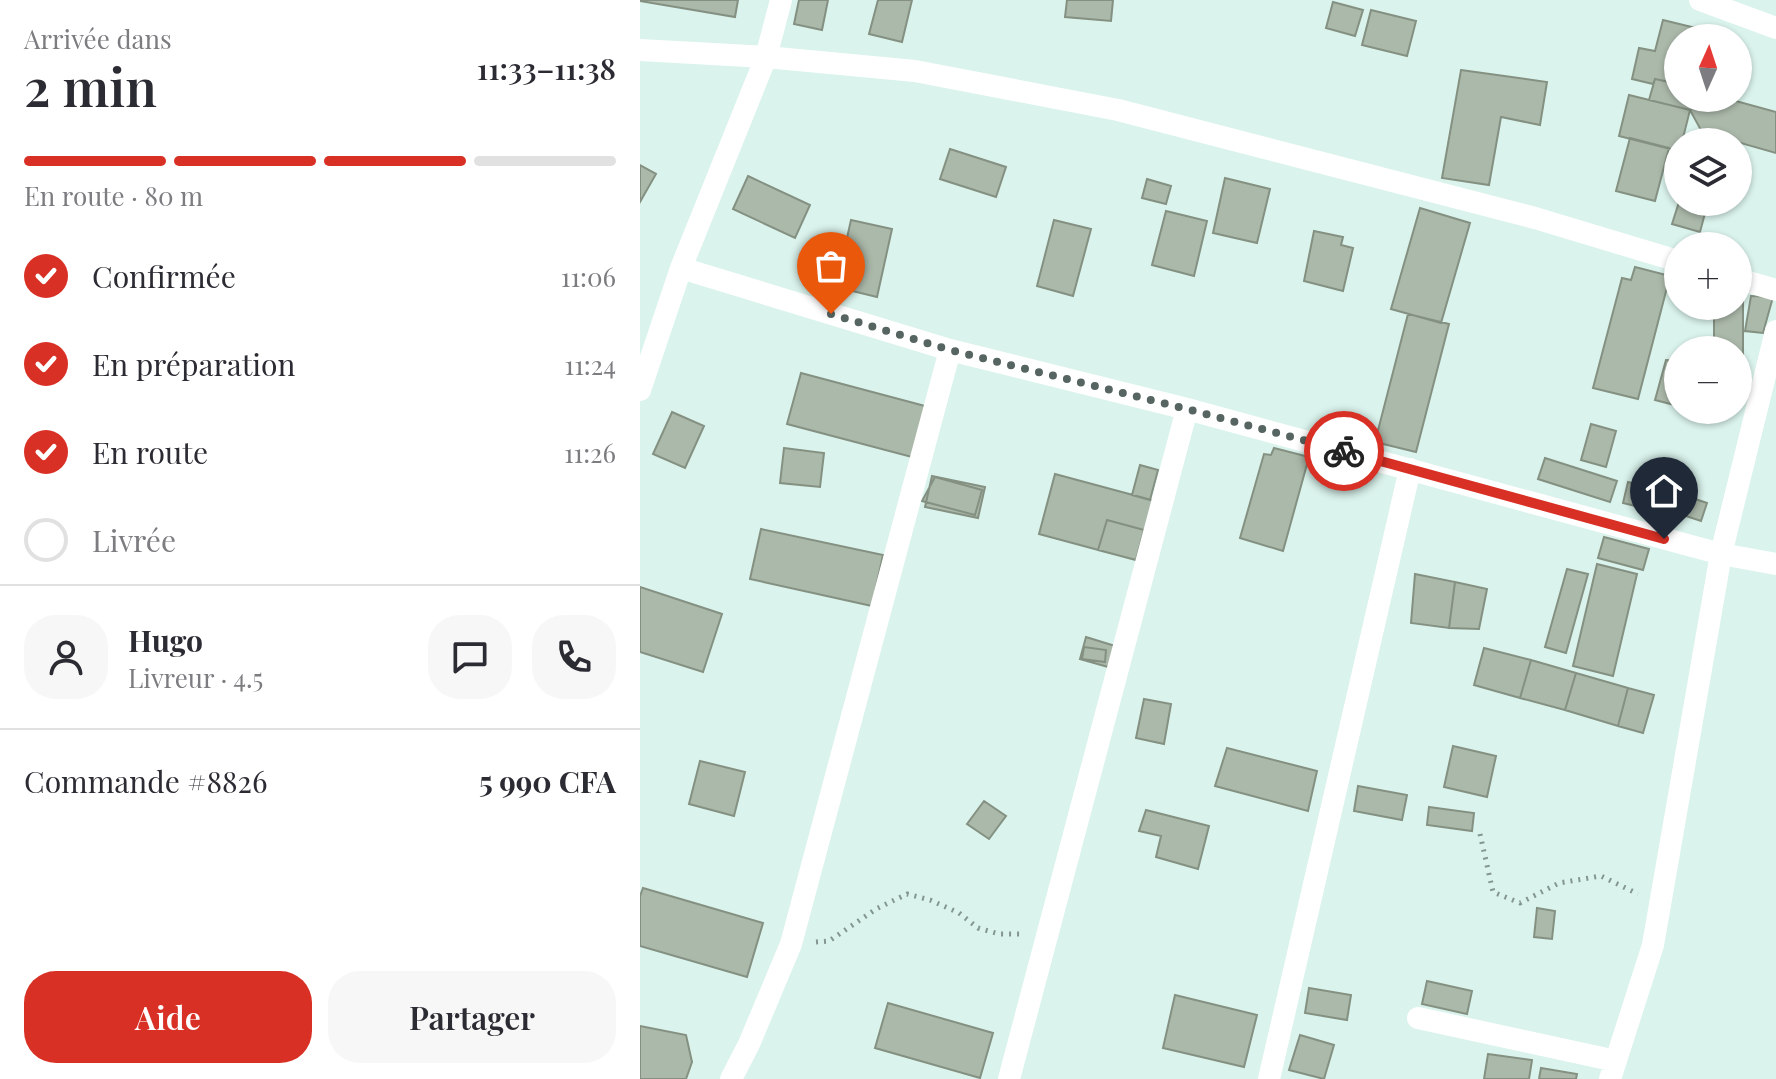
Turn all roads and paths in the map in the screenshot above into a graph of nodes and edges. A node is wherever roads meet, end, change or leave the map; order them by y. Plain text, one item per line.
1 (781, 0) edge
2 (1700, 0) edge
3 (1776, 28) edge
4 (640, 50) edge
5 (766, 57) junction
6 (1664, 257) edge
7 (681, 268) junction
8 (1752, 283) edge
9 (1776, 290) edge
10 (1776, 331) edge
11 (950, 350) junction
12 (640, 390) edge
13 (1187, 409) junction
14 (1410, 469) junction
15 (1721, 554) junction
16 (1776, 564) edge
17 (1480, 834) dead end
18 (1661, 905) junction
19 (1048, 929) junction
20 (791, 944) junction
21 (1418, 1018) dead end
22 (1613, 1070) edge
23 (731, 1079) edge
24 (1009, 1079) edge
25 (1269, 1079) edge

1 - 5 street
2 - 3 street
4 - 5 street
5 - 6 street
5 - 7 street
7 - 11 street
7 - 12 street
8 - 9 street
10 - 15 street
11 - 13 street
11 - 20 street
13 - 14 street
13 - 19 street
14 - 15 street
14 - 25 street
15 - 16 street
15 - 18 street
17 - 18 path
18 - 22 street
19 - 20 path
19 - 24 street
20 - 23 street
21 - 22 street

